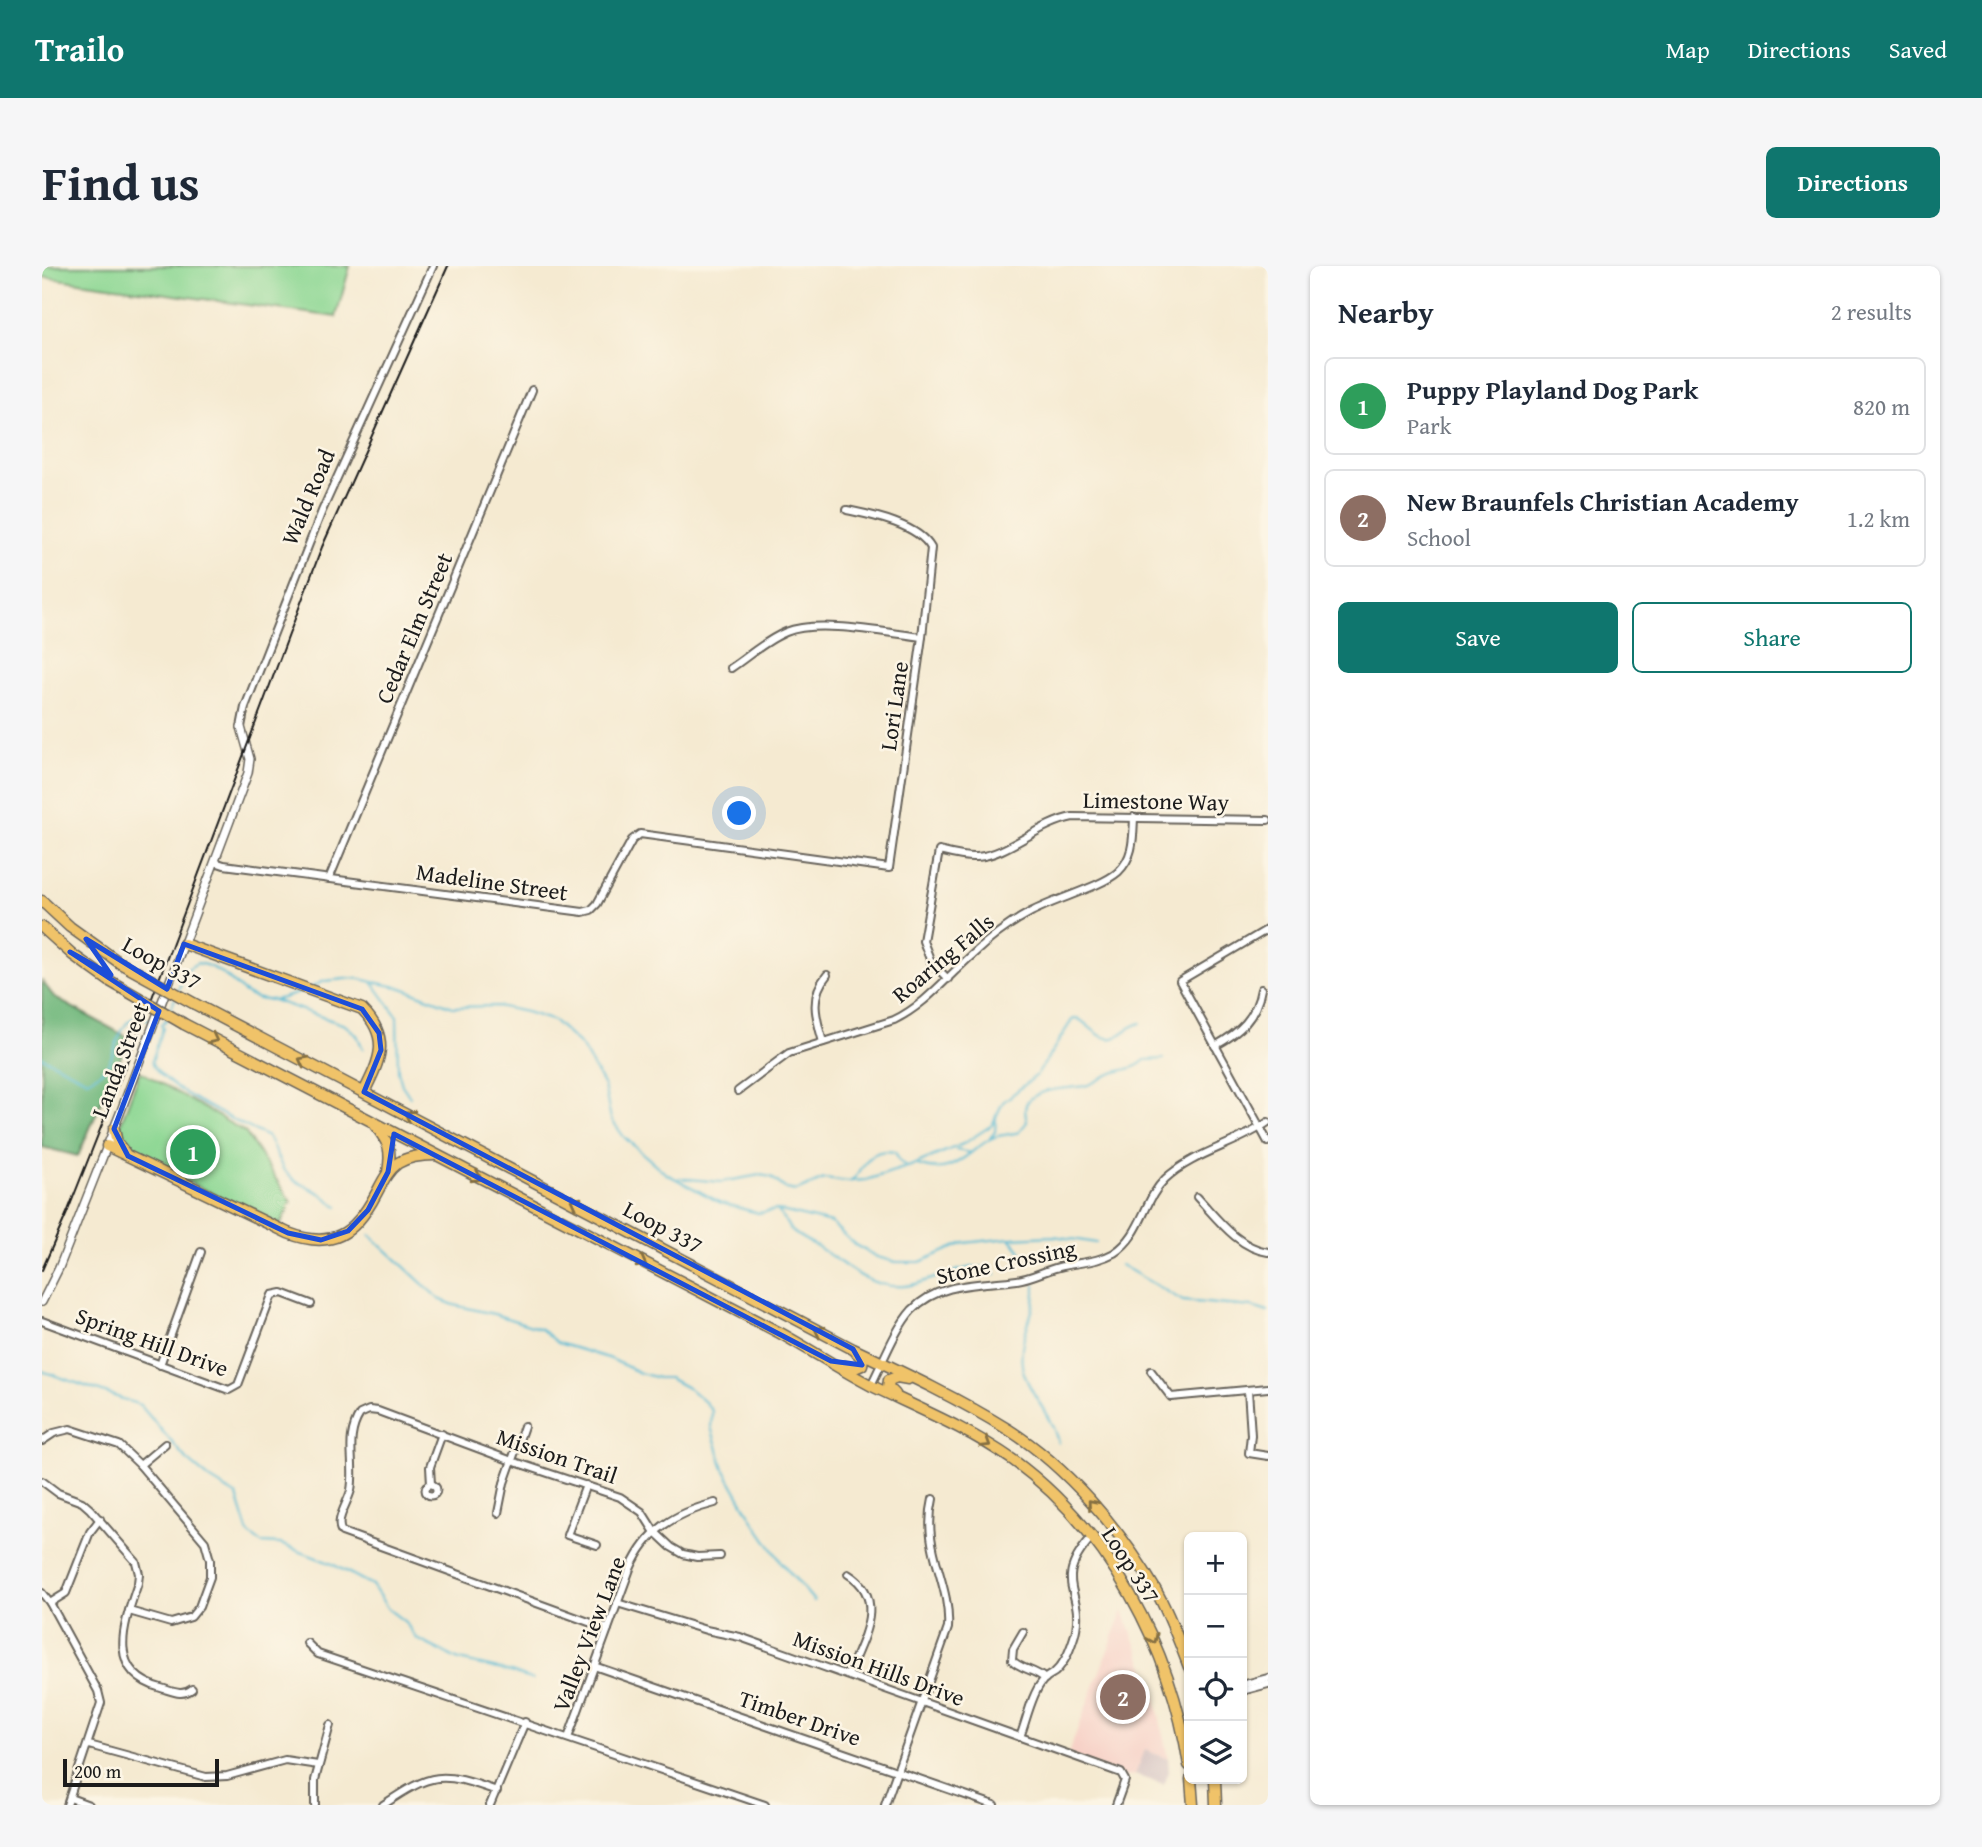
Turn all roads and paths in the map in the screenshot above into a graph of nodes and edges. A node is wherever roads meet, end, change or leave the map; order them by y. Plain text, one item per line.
1 (433, 266) edge
2 (532, 390) dead end
3 (847, 510) dead end
4 (922, 636) junction
5 (731, 668) dead end
6 (242, 727) joint
7 (247, 749) joint
8 (1134, 817) junction
9 (1268, 820) edge
10 (215, 862) junction
11 (889, 868) joint
12 (329, 879) junction
13 (42, 901) edge
14 (42, 928) edge
15 (1268, 929) edge
16 (86, 939) junction
17 (184, 944) junction
18 (70, 952) junction
19 (827, 975) dead end
20 (948, 979) junction
21 (1261, 989) dead end
22 (823, 1042) junction
23 (1215, 1045) junction
24 (737, 1091) dead end
25 (364, 1092) junction
26 (1268, 1122) edge
27 (373, 1123) junction
28 (1260, 1128) junction
29 (114, 1129) junction
30 (1268, 1142) edge
31 (107, 1146) junction
32 (436, 1155) junction
33 (128, 1156) junction
34 (388, 1172) junction
35 (1197, 1197) dead end
36 (201, 1252) dead end
37 (1268, 1252) edge
38 (42, 1302) edge
39 (311, 1304) dead end
40 (42, 1321) edge
41 (853, 1349) junction
42 (831, 1361) junction
43 (883, 1363) junction
44 (160, 1364) junction
45 (1152, 1371) dead end
46 (871, 1385) junction
47 (928, 1385) junction
48 (1268, 1388) edge
49 (1248, 1390) junction
50 (900, 1397) junction
51 (524, 1426) dead end
52 (442, 1434) junction
53 (42, 1441) edge
54 (164, 1444) dead end
55 (1268, 1456) edge
56 (512, 1461) junction
57 (140, 1465) junction
58 (42, 1481) edge
59 (431, 1484) dead end
60 (586, 1485) junction
61 (933, 1499) dead end
62 (715, 1503) dead end
63 (498, 1513) dead end
64 (100, 1519) junction
65 (654, 1531) junction
66 (1091, 1538) junction
67 (597, 1545) dead end
68 (720, 1556) dead end
69 (848, 1574) dead end
70 (42, 1593) edge
71 (50, 1603) junction
72 (617, 1603) junction
73 (129, 1611) junction
74 (608, 1629) junction
75 (1023, 1632) dead end
76 (307, 1643) dead end
77 (1185, 1658) edge
78 (594, 1666) junction
79 (1164, 1667) junction
80 (848, 1675) junction
81 (1268, 1678) edge
82 (1045, 1679) junction
83 (1247, 1684) edge
84 (1268, 1684) edge
85 (192, 1689) dead end
86 (1247, 1690) edge
87 (922, 1702) junction
88 (1186, 1721) edge
89 (525, 1722) junction
90 (330, 1725) dead end
91 (1184, 1735) edge
92 (1020, 1737) junction
93 (568, 1738) junction
94 (89, 1745) junction
95 (318, 1765) junction
96 (898, 1770) junction
97 (1194, 1784) edge
98 (1215, 1784) edge
99 (497, 1791) junction
100 (69, 1802) edge
101 (89, 1805) edge
102 (316, 1805) edge
103 (383, 1805) edge
104 (490, 1805) edge
105 (765, 1805) edge
106 (885, 1805) edge
107 (994, 1805) edge
108 (1116, 1805) edge
109 (1196, 1805) edge
110 (1216, 1805) edge

1 - 6 street, Wald Road
2 - 12 street, Cedar Elm Street
3 - 4 street, Lori Lane
4 - 5 street
4 - 11 street, Lori Lane
6 - 7 street, Wald Road
7 - 10 street, Landa Street
8 - 9 street, Limestone Way
8 - 20 street, Roaring Falls
8 - 20 street, Limestone Way
10 - 12 street, Madeline Street
10 - 17 street, Landa Street
11 - 12 street, Madeline Street
13 - 16 main road, Loop 337
14 - 18 main road, Loop 337
15 - 23 street
16 - 18 main road
25 -> 16 main road, Loop 337, bridge
17 - 25 main road
17 - 29 street, Landa Street
18 -> 27 main road, Loop 337, bridge
19 - 22 street
20 - 22 street, Roaring Falls
21 - 23 street
22 - 24 street, Roaring Falls
23 - 28 street
41 -> 25 main road, Loop 337
26 - 28 street, Stone Crossing
27 - 32 main road, Loop 337
27 - 34 main road
28 - 30 street
28 - 43 street, Stone Crossing
29 - 31 street, Landa Street
29 - 33 main road
31 - 33 main road
31 - 38 street, Landa Street
32 - 34 main road
32 -> 42 main road, Loop 337
33 - 34 main road
35 - 37 street
36 - 44 street
39 - 44 street, Spring Hill Drive
40 - 44 street, Spring Hill Drive
41 - 42 main road
41 - 43 main road, Loop 337
42 - 46 main road, Loop 337
43 - 46 street, Stone Crossing
43 - 47 main road, Loop 337
45 - 49 street
46 - 50 main road, Loop 337
47 - 50 main road
77 -> 47 main road, Loop 337
48 - 49 street
49 - 55 street
50 -> 66 main road, Loop 337
51 - 56 street
52 - 56 street, Mission Trail
52 - 59 street
52 - 74 street, Mission Trail
53 - 57 street
54 - 57 street
56 - 60 street, Mission Trail
56 - 63 street
57 - 73 street
58 - 64 street
60 - 65 street, Mission Trail
60 - 67 street
61 - 87 street
62 - 65 street, Valley View Lane
64 - 71 street
64 - 73 street
65 - 68 street, Mission Trail
65 - 72 street, Valley View Lane
66 -> 79 main road, Loop 337
66 - 82 street
69 - 80 street
70 - 71 street
71 - 94 street
72 - 74 street, Valley View Lane
72 - 80 street, Mission Hills Drive
73 - 85 street
74 - 78 street, Valley View Lane
75 - 82 street
76 - 89 street
78 - 93 street, Valley View Lane
78 - 96 street, Timber Drive
79 - 88 main road
79 - 91 main road, Loop 337
80 - 87 street, Mission Hills Drive
81 - 83 street
82 - 92 street
84 - 86 street
87 - 92 street, Mission Hills Drive
87 - 96 street
89 - 93 street
89 - 99 street, Valley View Lane
90 - 95 street
92 - 108 street, Mission Hills Drive
93 - 105 street
94 - 95 street
94 - 100 street
95 - 102 street
96 - 106 street
96 - 107 street, Timber Drive
97 - 109 main road
98 - 110 main road
99 - 103 street
99 - 104 street, Valley View Lane
100 - 101 street

